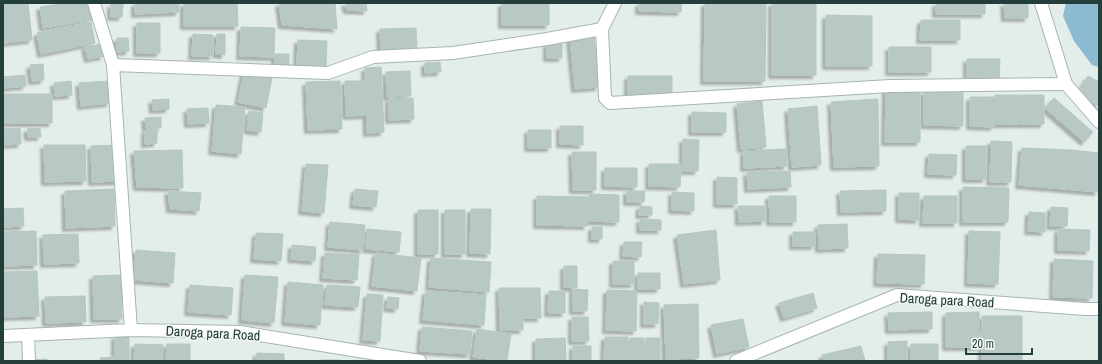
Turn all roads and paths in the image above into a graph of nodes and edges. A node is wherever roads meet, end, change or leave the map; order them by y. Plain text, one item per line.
1 (94, 3) edge
2 (614, 3) edge
3 (1041, 3) edge
4 (602, 29) junction
5 (113, 65) junction
6 (1066, 84) junction
7 (1099, 122) edge
8 (1099, 309) edge
9 (131, 330) junction
10 (28, 335) junction
11 (3, 336) edge
12 (29, 361) edge
13 (420, 361) edge
14 (736, 361) edge

1 - 5 street
2 - 4 street
3 - 6 street
4 - 5 street
4 - 6 street
5 - 9 street
6 - 7 street
8 - 14 street, Daroga para Road
9 - 10 street, Daroga para Road
9 - 13 street, Daroga para Road
10 - 11 street, Daroga para Road
10 - 12 street

